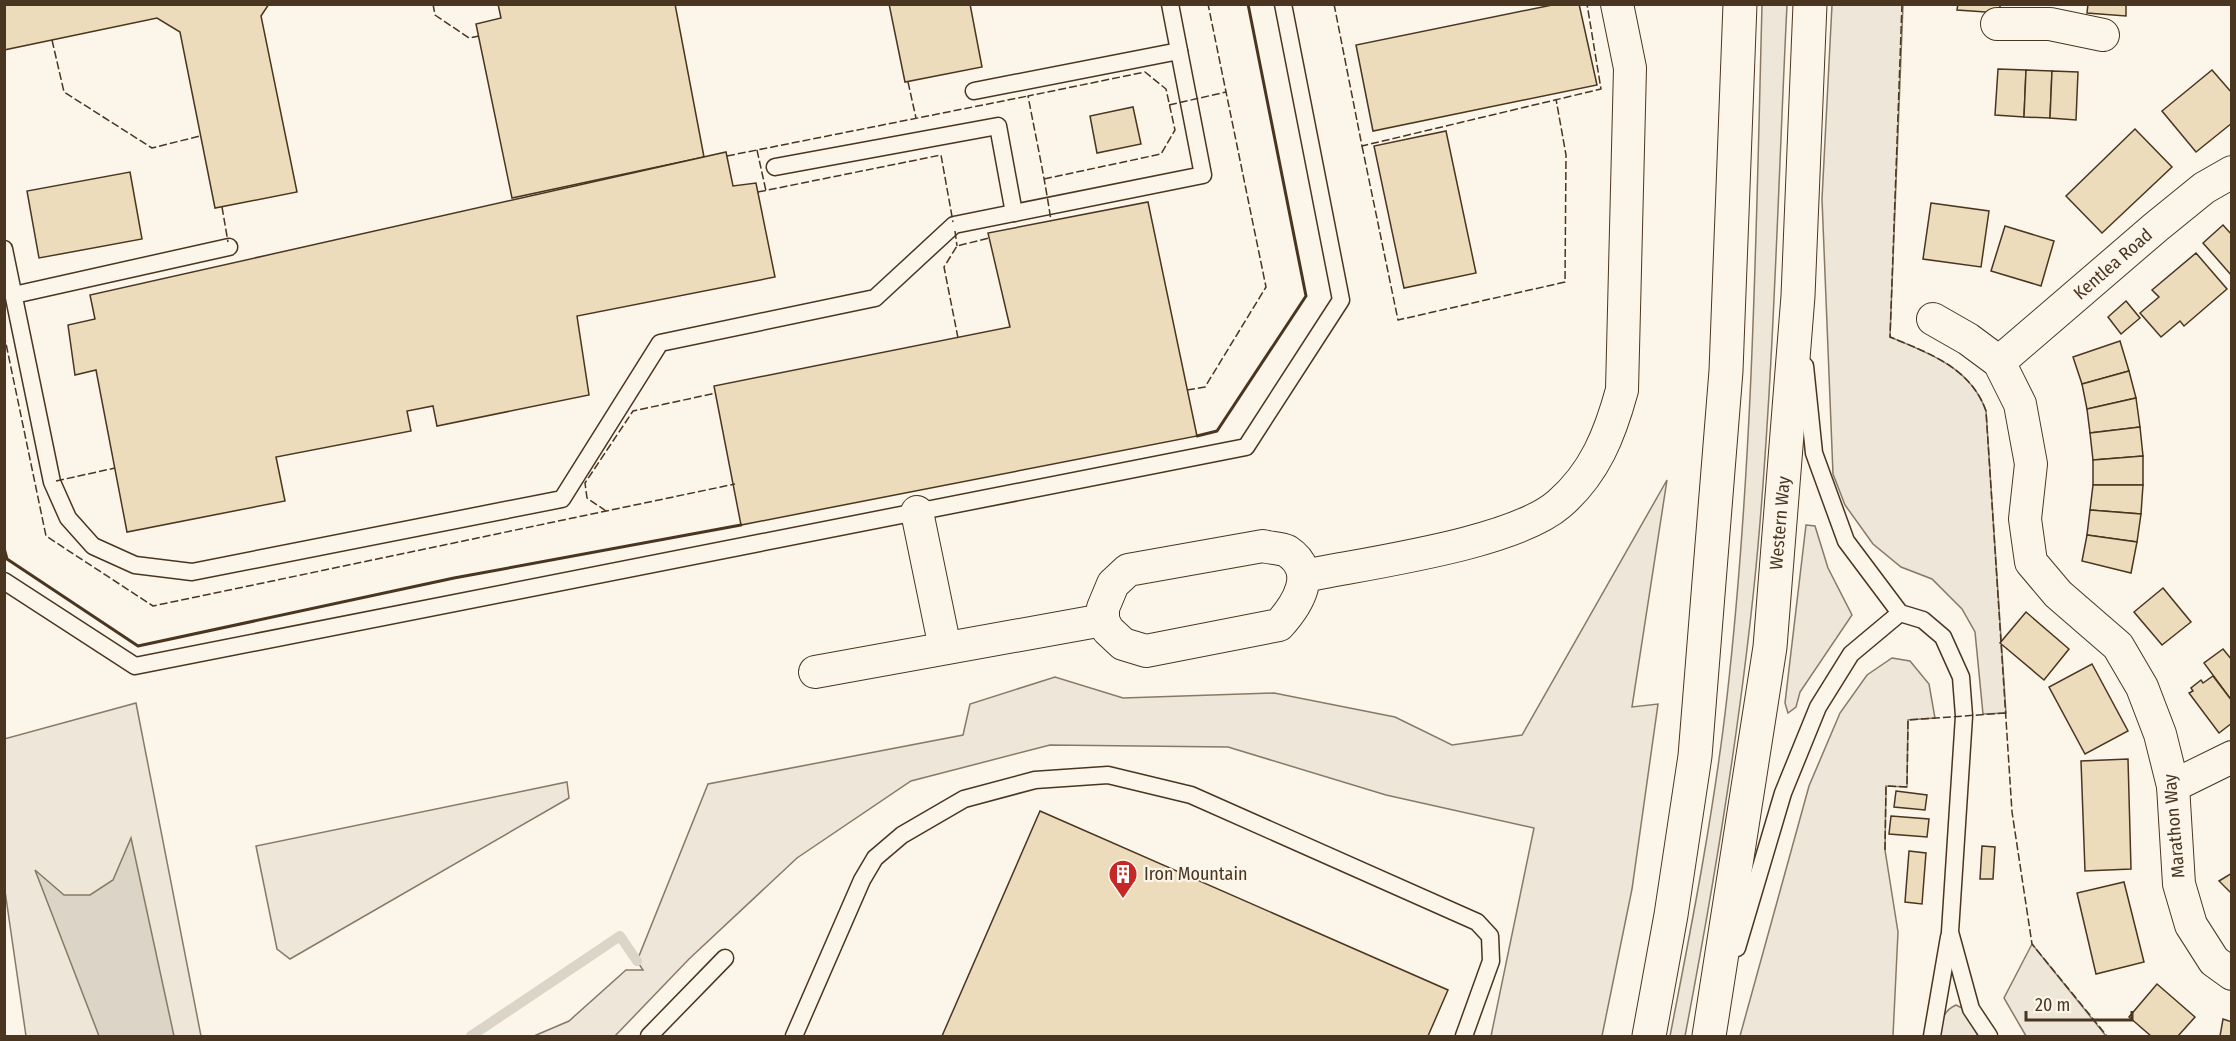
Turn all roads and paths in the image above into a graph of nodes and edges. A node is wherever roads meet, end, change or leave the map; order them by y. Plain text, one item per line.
1 (1282, 4) edge
2 (1617, 4) edge
3 (1740, 4) edge
4 (1810, 4) edge
5 (1169, 5) edge
6 (2050, 14) edge
7 (1997, 24) dead end
8 (2103, 35) dead end
9 (1179, 51) junction
10 (974, 91) dead end
11 (775, 167) dead end
12 (2232, 172) edge
13 (1014, 213) junction
14 (229, 247) dead end
15 (4, 249) edge
16 (14, 295) junction
17 (1798, 296) junction
18 (1933, 320) dead end
19 (1999, 362) junction
20 (917, 512) junction
21 (1304, 576) junction
22 (4, 581) edge
23 (1900, 613) junction
24 (1102, 620) junction
25 (945, 648) junction
26 (815, 672) dead end
27 (2232, 758) edge
28 (2173, 786) junction
29 (1950, 932) junction
30 (725, 958) dead end
31 (2232, 974) edge
32 (649, 1036) edge
33 (794, 1036) edge
34 (1464, 1036) edge
35 (1649, 1036) edge
36 (1709, 1036) edge
37 (1932, 1036) edge
38 (1989, 1036) edge

1 - 20 lane
2 - 21 street
3 - 35 main road
4 - 17 main road, Western Way
5 - 9 lane
6 - 7 street
6 - 8 street
9 - 10 lane
9 - 13 lane
11 - 13 lane
12 - 19 street, Kentlea Road
13 - 16 lane
14 - 16 lane
15 - 16 lane
17 - 23 lane
17 - 36 main road, Western Way
18 - 19 street, Marathon Way
19 - 28 street, Marathon Way
20 - 22 lane
20 - 25 street
21 - 24 street
21 - 24 street
23 - 29 lane
23 - 36 lane
24 - 25 street
25 - 26 street
27 - 28 street
28 - 31 street, Marathon Way
29 - 37 lane
29 - 38 lane
30 - 32 lane
33 - 34 lane

